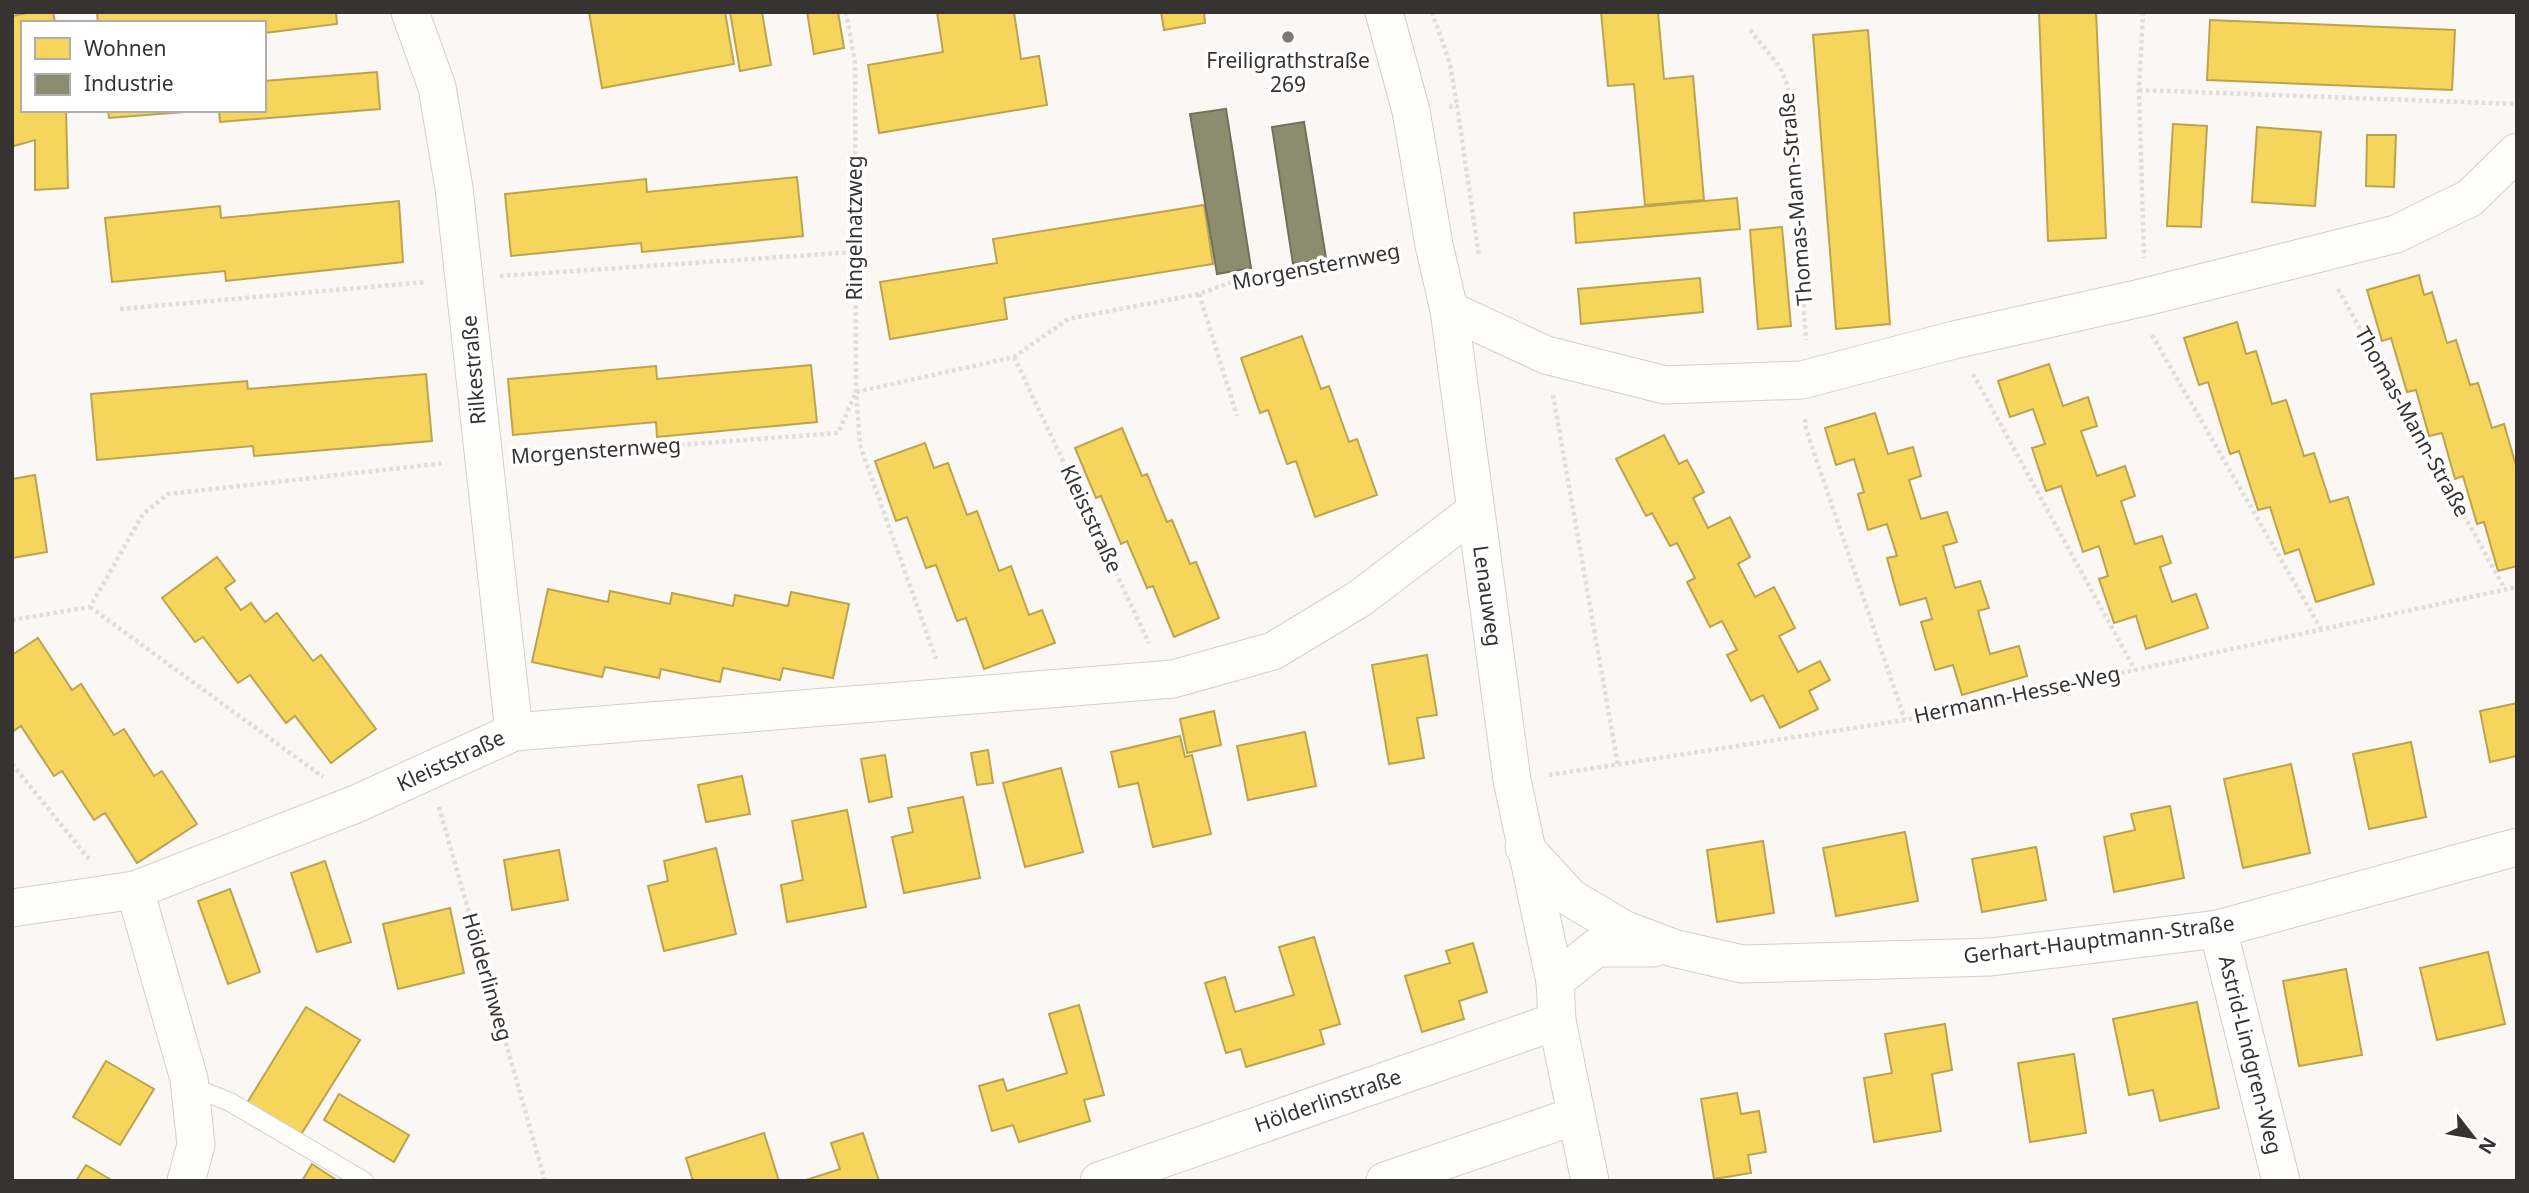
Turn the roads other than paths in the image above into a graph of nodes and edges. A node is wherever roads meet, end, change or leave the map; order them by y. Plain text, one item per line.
1 (410, 12) edge
2 (1384, 12) edge
3 (2517, 152) edge
4 (1449, 310) junction
5 (1475, 511) junction
6 (514, 732) junction
7 (2517, 846) edge
8 (1524, 847) junction
9 (120, 892) junction
10 (12, 908) edge
11 (2218, 929) junction
12 (1673, 948) junction
13 (1555, 981) junction
14 (1557, 1021) junction
15 (190, 1086) junction
16 (1575, 1116) junction
17 (186, 1181) edge
18 (364, 1181) edge
19 (1099, 1181) edge
20 (1385, 1181) edge
21 (1590, 1181) edge
22 (2281, 1181) edge

1 - 6 street, Rilkestraße
2 - 4 street, Lenauweg
3 - 4 street
4 - 5 street, Lenauweg
5 - 6 street, Kleiststraße
5 - 8 street, Lenauweg
6 - 9 street, Kleiststraße
7 - 11 street, Gerhart-Hauptmann-Straße
8 - 12 street, Gerhart-Hauptmann-Straße
8 - 13 street, Lenauweg
9 - 10 street, Kleiststraße
9 - 15 street
11 - 12 street, Gerhart-Hauptmann-Straße
11 - 22 street, Astrid-Lindgren-Weg
12 - 13 street, Gerhart-Hauptmann-Straße
13 - 14 street, Lenauweg
14 - 16 street, Lenauweg
14 - 19 street, Hölderlinstraße
15 - 17 street
15 - 18 lane
16 - 20 street
16 - 21 street, Lenauweg

